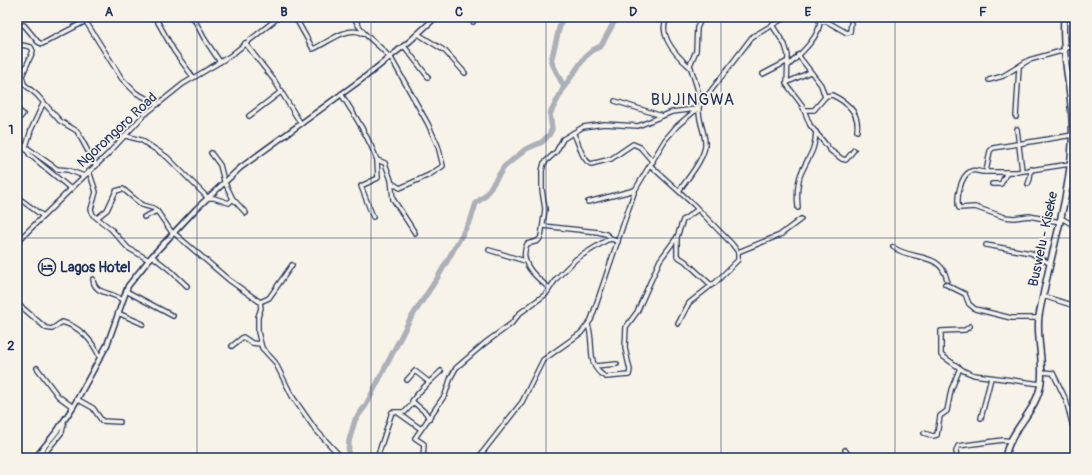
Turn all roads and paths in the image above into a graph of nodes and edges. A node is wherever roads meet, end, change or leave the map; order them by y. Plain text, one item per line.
1 (82, 17) edge
2 (155, 17) edge
3 (194, 17) edge
4 (279, 17) edge
5 (295, 17) edge
6 (354, 17) edge
7 (436, 17) edge
8 (471, 17) edge
9 (667, 17) edge
10 (702, 17) edge
11 (786, 17) edge
12 (816, 17) edge
13 (1064, 17) edge
14 (86, 21) junction
15 (473, 22) dead end
16 (820, 22) junction
17 (851, 23) dead end
18 (772, 25) junction
19 (17, 26) edge
20 (362, 33) junction
21 (418, 34) junction
22 (245, 43) junction
23 (17, 44) edge
24 (42, 44) junction
25 (404, 46) junction
26 (1075, 48) edge
27 (33, 49) junction
28 (1065, 49) junction
29 (798, 55) junction
30 (390, 57) junction
31 (788, 61) junction
32 (220, 62) junction
33 (788, 66) junction
34 (691, 68) junction
35 (1019, 68) junction
36 (810, 72) junction
37 (465, 73) dead end
38 (762, 74) dead end
39 (193, 77) junction
40 (428, 77) dead end
41 (989, 80) dead end
42 (786, 83) junction
43 (282, 91) junction
44 (341, 94) junction
45 (825, 97) junction
46 (615, 101) dead end
47 (704, 101) junction
48 (43, 104) junction
49 (158, 104) junction
50 (698, 108) junction
51 (17, 109) edge
52 (804, 110) junction
53 (249, 116) dead end
54 (662, 116) junction
55 (1016, 117) dead end
56 (17, 121) edge
57 (301, 124) junction
58 (1017, 129) dead end
59 (857, 131) dead end
60 (573, 132) junction
61 (816, 132) junction
62 (1073, 135) junction
63 (126, 136) junction
64 (17, 137) edge
65 (1019, 143) junction
66 (26, 148) junction
67 (854, 150) dead end
68 (211, 153) dead end
69 (1073, 156) edge
70 (377, 160) junction
71 (653, 162) junction
72 (1070, 164) junction
73 (96, 166) junction
74 (651, 166) junction
75 (1031, 169) junction
76 (89, 171) junction
77 (1022, 171) junction
78 (986, 172) junction
79 (1007, 172) junction
80 (84, 176) junction
81 (224, 181) junction
82 (392, 183) junction
83 (992, 184) dead end
84 (1028, 184) dead end
85 (1067, 186) junction
86 (70, 188) junction
87 (1075, 188) edge
88 (635, 190) junction
89 (678, 191) junction
90 (17, 197) edge
91 (208, 198) junction
92 (233, 200) junction
93 (588, 202) dead end
94 (798, 208) dead end
95 (697, 210) junction
96 (157, 211) junction
97 (246, 213) dead end
98 (43, 216) junction
99 (144, 217) dead end
100 (373, 217) dead end
101 (97, 218) junction
102 (801, 219) dead end
103 (1061, 220) junction
104 (543, 226) junction
105 (1075, 226) edge
106 (17, 233) edge
107 (416, 233) dead end
108 (173, 234) junction
109 (22, 237) junction
110 (677, 237) junction
111 (612, 239) junction
112 (17, 242) edge
113 (618, 242) junction
114 (986, 245) dead end
115 (893, 247) dead end
116 (489, 250) dead end
117 (738, 252) junction
118 (150, 258) junction
119 (525, 261) junction
120 (1051, 264) junction
121 (292, 265) dead end
122 (93, 279) dead end
123 (713, 284) junction
124 (187, 286) dead end
125 (549, 288) junction
126 (126, 291) junction
127 (1043, 296) junction
128 (122, 300) junction
129 (260, 302) junction
130 (17, 303) edge
131 (1075, 306) edge
132 (118, 313) junction
133 (173, 316) dead end
134 (1039, 318) junction
135 (143, 324) dead end
136 (678, 324) dead end
137 (588, 325) junction
138 (970, 326) dead end
139 (260, 344) junction
140 (232, 346) dead end
141 (100, 358) junction
142 (616, 364) dead end
143 (595, 366) junction
144 (37, 368) dead end
145 (960, 368) junction
146 (441, 371) dead end
147 (1042, 372) junction
148 (991, 378) junction
149 (407, 380) dead end
150 (429, 382) junction
151 (1041, 384) junction
152 (77, 399) junction
153 (413, 403) junction
154 (73, 407) junction
155 (397, 412) junction
156 (981, 418) dead end
157 (429, 419) junction
158 (120, 422) dead end
159 (64, 423) junction
160 (422, 429) junction
161 (924, 433) dead end
162 (1075, 436) edge
163 (1012, 441) junction
164 (845, 450) dead end
165 (43, 457) edge
166 (35, 458) edge
167 (342, 458) edge
168 (377, 458) edge
169 (423, 458) edge
170 (478, 458) edge
171 (851, 458) edge
172 (957, 458) edge
173 (1005, 458) edge

1 - 14 street
2 - 39 street
3 - 32 street
4 - 22 street, Ngorongoro Road
5 - 20 street
6 - 20 street
7 - 21 street
8 - 15 street
9 - 34 street
10 - 34 street
11 - 18 street
12 - 16 street
13 - 28 main road, Buswelu - Kiseke
14 - 24 street
14 - 49 street
16 - 17 street
16 - 29 street
18 - 31 street
18 - 47 street
19 - 24 street
20 - 30 street
21 - 25 street
21 - 37 street
22 - 32 street, Ngorongoro Road
22 - 43 street
23 - 27 street
24 - 27 street
25 - 30 street
25 - 40 street
26 - 28 street
27 - 48 street
28 - 35 street
28 - 62 main road, Buswelu - Kiseke
29 - 33 street
29 - 36 street
30 - 44 street
30 - 82 street
31 - 33 street
31 - 38 street
32 - 39 street, Ngorongoro Road
33 - 42 street
34 - 47 street
35 - 41 street
35 - 55 street
36 - 42 street
36 - 45 street
39 - 49 street, Ngorongoro Road
42 - 52 street
43 - 53 street
43 - 57 street
44 - 57 street
44 - 70 street
45 - 52 street
45 - 59 street
46 - 54 street
47 - 50 street
48 - 66 street
48 - 73 street
49 - 63 street, Ngorongoro Road
50 - 54 street
50 - 71 street
50 - 89 street
51 - 56 street
52 - 61 street
54 - 60 street
57 - 81 street
58 - 65 street
60 - 71 street
60 - 104 street
61 - 67 street
61 - 94 street
62 - 65 street
62 - 69 main road, Buswelu - Kiseke
63 - 73 street, Ngorongoro Road
63 - 91 street
64 - 66 street
65 - 77 street
65 - 78 street
66 - 80 street
66 - 86 street
68 - 81 street
69 - 72 main road, Buswelu - Kiseke
70 - 82 street
70 - 100 street
71 - 74 street
72 - 75 street
72 - 85 main road, Buswelu - Kiseke
73 - 76 street, Ngorongoro Road
74 - 88 street
74 - 89 street
75 - 77 street
75 - 84 street
76 - 80 street, Ngorongoro Road
76 - 101 street
77 - 79 street
78 - 79 street
78 - 103 street
79 - 83 street
80 - 86 street, Ngorongoro Road
81 - 91 street
81 - 92 street
82 - 107 street
85 - 87 street
85 - 103 main road, Buswelu - Kiseke
86 - 98 street, Ngorongoro Road
88 - 93 street
88 - 113 street
89 - 95 street
90 - 98 street
91 - 92 street
91 - 108 street
92 - 97 street
95 - 110 street
95 - 117 street
96 - 99 street
96 - 101 street
96 - 108 street
98 - 109 street, Ngorongoro Road
101 - 118 street
102 - 117 street
103 - 105 street
103 - 120 main road, Buswelu - Kiseke
104 - 111 street
104 - 119 street
106 - 109 street
108 - 118 street
108 - 129 street
109 - 112 street, Ngorongoro Road
110 - 123 street
110 - 143 street
111 - 113 street
111 - 125 street
113 - 137 street
114 - 120 street
115 - 134 street
116 - 119 street
117 - 123 street
118 - 124 street
118 - 126 street
119 - 125 street
120 - 127 main road, Buswelu - Kiseke
121 - 129 street
122 - 128 street
123 - 136 street
125 - 157 street
126 - 128 street
126 - 133 street
127 - 131 street
127 - 134 main road, Buswelu - Kiseke
128 - 132 street
129 - 139 street
130 - 141 street
132 - 135 street
132 - 141 street
134 - 147 main road, Buswelu - Kiseke
137 - 143 street
137 - 170 street
138 - 145 street
139 - 140 street
139 - 167 street
141 - 152 street
142 - 143 street
144 - 154 street
145 - 148 street
145 - 161 street
146 - 150 street
147 - 151 main road, Buswelu - Kiseke
147 - 162 street
148 - 151 street
148 - 156 street
149 - 150 street
150 - 153 street
151 - 163 main road, Buswelu - Kiseke
152 - 154 street
152 - 158 street
153 - 155 street
153 - 157 street
154 - 159 street
155 - 160 street
155 - 168 street
157 - 160 street
159 - 165 street
159 - 166 street
160 - 169 street
163 - 172 street
163 - 173 main road, Buswelu - Kiseke
164 - 171 street

